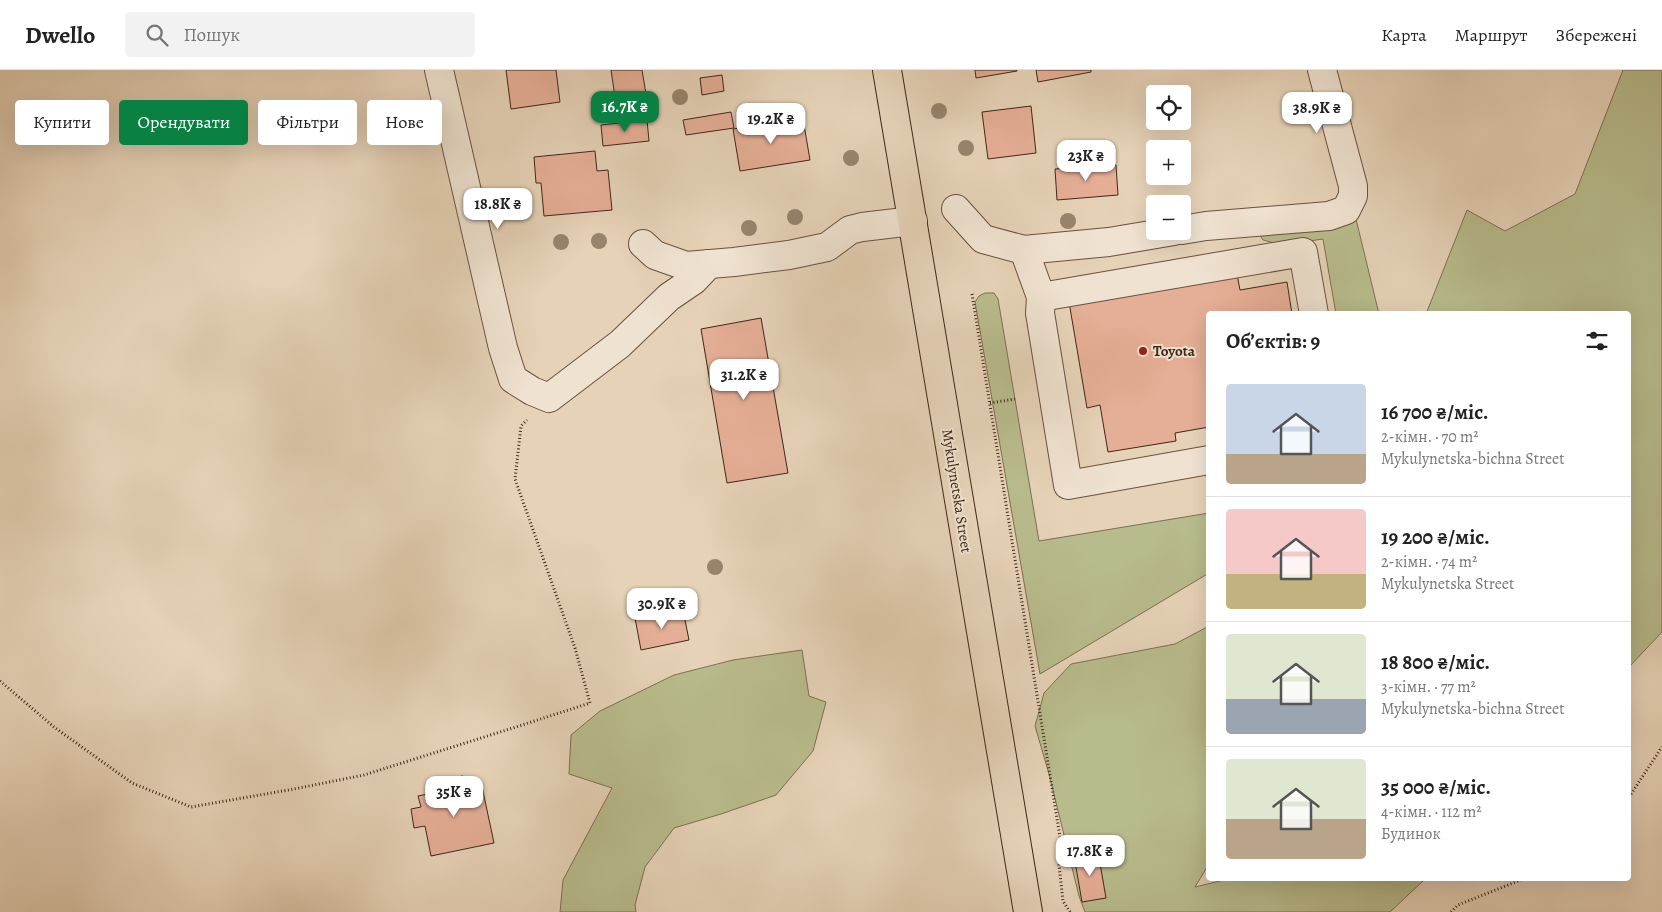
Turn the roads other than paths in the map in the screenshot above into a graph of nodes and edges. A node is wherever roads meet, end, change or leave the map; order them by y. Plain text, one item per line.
1 (439, 70) edge
2 (887, 70) edge
3 (1322, 70) edge
4 (956, 209) dead end
5 (912, 221) junction
6 (1191, 228) edge
7 (1146, 236) edge
8 (643, 244) dead end
9 (1024, 250) junction
10 (710, 264) junction
11 (1041, 297) junction
12 (1313, 311) edge
13 (1206, 461) edge
14 (1028, 912) edge

1 - 10 street
2 - 5 highway, Mykulynetska Street
3 - 6 street
4 - 9 street
5 - 10 street
5 - 14 highway, Mykulynetska Street
7 - 9 street
8 - 10 street
9 - 11 street
11 - 12 street
11 - 13 street

